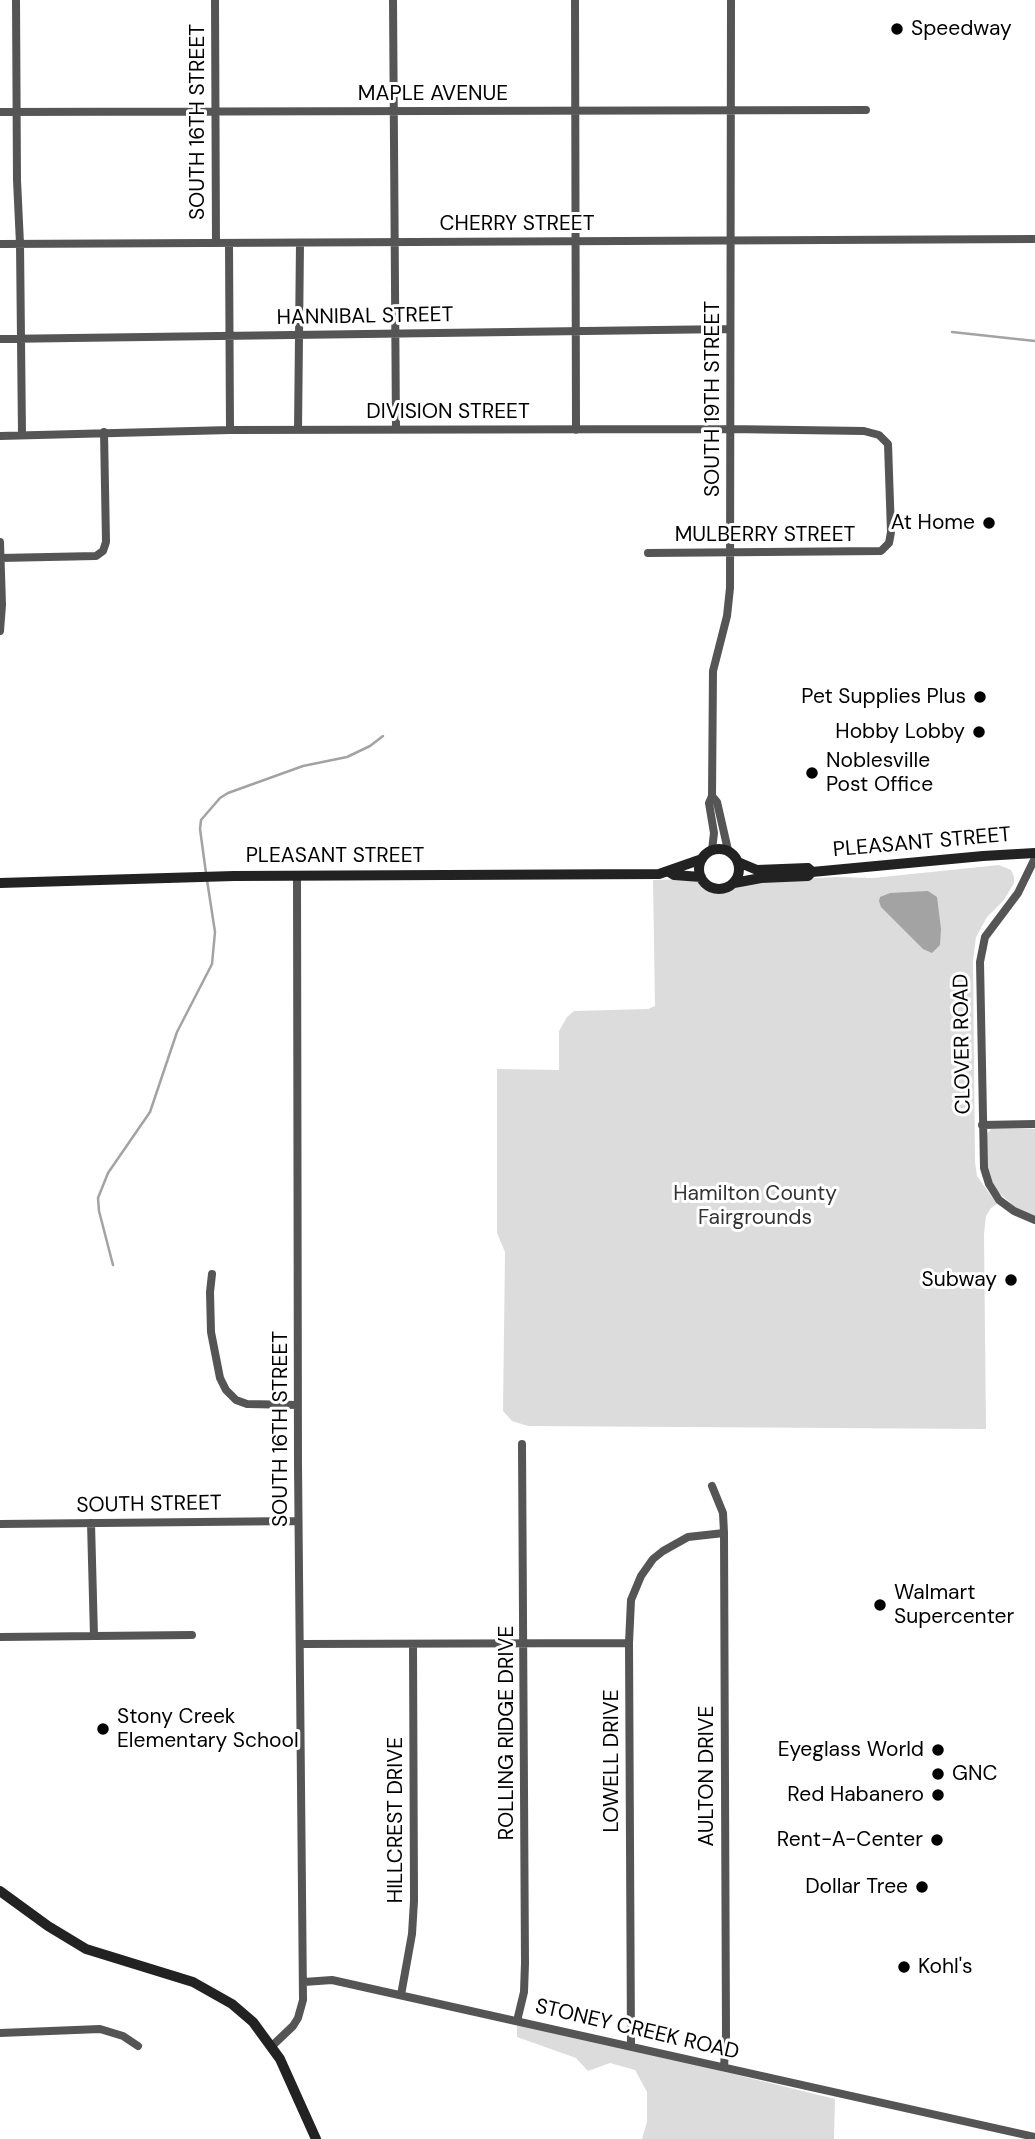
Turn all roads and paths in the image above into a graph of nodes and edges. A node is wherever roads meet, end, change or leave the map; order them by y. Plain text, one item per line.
1 (16, 0) edge
2 (215, 0) edge
3 (393, 0) edge
4 (575, 0) edge
5 (731, 0) edge
6 (731, 110) junction
7 (866, 110) dead end
8 (394, 111) junction
9 (575, 111) junction
10 (0, 112) edge
11 (16, 112) junction
12 (215, 112) junction
13 (1035, 239) edge
14 (731, 241) junction
15 (395, 242) junction
16 (576, 242) junction
17 (216, 243) junction
18 (229, 243) junction
19 (300, 243) junction
20 (0, 244) edge
21 (20, 244) junction
22 (730, 329) junction
23 (576, 332) junction
24 (299, 335) junction
25 (396, 335) junction
26 (229, 336) junction
27 (0, 338) edge
28 (21, 338) junction
29 (396, 429) junction
30 (729, 429) junction
31 (230, 430) junction
32 (298, 430) junction
33 (576, 430) junction
34 (104, 432) junction
35 (22, 435) junction
36 (0, 436) edge
37 (0, 542) edge
38 (881, 551) joint
39 (648, 553) dead end
40 (731, 553) junction
41 (0, 558) edge
42 (0, 631) edge
43 (712, 796) junction
44 (712, 850) junction
45 (728, 850) junction
46 (1035, 853) edge
47 (702, 859) junction
48 (1035, 859) edge
49 (738, 862) junction
50 (669, 872) junction
51 (812, 872) junction
52 (296, 876) junction
53 (701, 877) junction
54 (0, 883) edge
55 (734, 883) junction
56 (1035, 1124) edge
57 (982, 1125) junction
58 (1035, 1220) edge
59 (212, 1275) dead end
60 (298, 1405) junction
61 (522, 1444) dead end
62 (712, 1486) dead end
63 (298, 1521) junction
64 (91, 1523) junction
65 (0, 1524) edge
66 (724, 1533) junction
67 (192, 1635) dead end
68 (94, 1636) junction
69 (0, 1637) edge
70 (629, 1643) junction
71 (301, 1644) junction
72 (524, 1644) junction
73 (413, 1645) junction
74 (0, 1891) edge
75 (304, 1982) junction
76 (401, 1995) junction
77 (517, 2021) junction
78 (0, 2033) edge
79 (138, 2046) dead end
80 (272, 2046) junction
81 (631, 2046) junction
82 (724, 2067) junction
83 (1035, 2137) edge
84 (316, 2139) edge

1 - 11 street
2 - 12 street, SOUTH 16TH STREET
3 - 8 street
4 - 9 street
5 - 6 street, SOUTH 19TH STREET
6 - 7 street, MAPLE AVENUE
6 - 9 street, MAPLE AVENUE
6 - 14 street, SOUTH 19TH STREET
8 - 9 street, MAPLE AVENUE
8 - 12 street, MAPLE AVENUE
8 - 15 street
9 - 16 street
10 - 11 street, MAPLE AVENUE
11 - 12 street, MAPLE AVENUE
11 - 21 street
12 - 17 street, SOUTH 16TH STREET
13 - 14 street, CHERRY STREET
14 - 16 street, CHERRY STREET
14 - 22 street, SOUTH 19TH STREET
15 - 16 street, CHERRY STREET
15 - 19 street, CHERRY STREET
15 - 25 street
16 - 23 street
17 - 18 street, CHERRY STREET
17 - 21 street, CHERRY STREET
18 - 19 street, CHERRY STREET
18 - 26 street, SOUTH 16TH STREET
19 - 24 street
20 - 21 street, CHERRY STREET
21 - 28 street
22 - 23 street, HANNIBAL STREET
22 - 30 street, SOUTH 19TH STREET
23 - 25 street, HANNIBAL STREET
23 - 33 street
24 - 25 street, HANNIBAL STREET
24 - 26 street, HANNIBAL STREET
24 - 32 street
25 - 29 street
26 - 28 street, HANNIBAL STREET
26 - 31 street, SOUTH 16TH STREET
27 - 28 street, HANNIBAL STREET
28 - 35 street
29 - 32 street, DIVISION STREET
29 - 33 street, DIVISION STREET
30 - 33 street, DIVISION STREET
30 - 38 street, DIVISION STREET
30 - 40 street, SOUTH 19TH STREET
31 - 32 street, DIVISION STREET
31 - 34 street, DIVISION STREET
34 - 35 street, DIVISION STREET
34 - 41 street
35 - 36 street, DIVISION STREET
37 - 41 street
38 - 40 street, MULBERRY STREET
39 - 40 street, MULBERRY STREET
40 - 43 street, SOUTH 19TH STREET
41 - 42 street
43 - 44 street, SOUTH 19TH STREET
43 - 45 street, SOUTH 19TH STREET
44 - 45 street
44 - 47 street
45 - 49 street
46 - 51 street, PLEASANT STREET
47 - 50 street, PLEASANT STREET
47 - 53 street
48 - 57 street, CLOVER ROAD
49 - 51 street, PLEASANT STREET
49 - 55 street
50 - 52 street, PLEASANT STREET
50 - 53 street, PLEASANT STREET
51 - 55 street, PLEASANT STREET
52 - 54 street, PLEASANT STREET
52 - 60 street, SOUTH 16TH STREET
53 - 55 street
56 - 57 street
57 - 58 street, CLOVER ROAD
59 - 60 street
60 - 63 street, SOUTH 16TH STREET
61 - 72 street, ROLLING RIDGE DRIVE
62 - 66 street, AULTON DRIVE
63 - 64 street, SOUTH STREET
63 - 71 street, SOUTH 16TH STREET
64 - 65 street, SOUTH STREET
64 - 68 street
66 - 70 street, LOWELL DRIVE
66 - 82 street, AULTON DRIVE
67 - 68 street
68 - 69 street
70 - 72 street
70 - 81 street, LOWELL DRIVE
71 - 73 street
71 - 75 street, SOUTH 16TH STREET
72 - 73 street
72 - 77 street, ROLLING RIDGE DRIVE
73 - 76 street, HILLCREST DRIVE
74 - 80 street
75 - 76 street, STONEY CREEK ROAD
75 - 80 street
76 - 77 street, STONEY CREEK ROAD
77 - 81 street, STONEY CREEK ROAD
78 - 79 street
80 - 84 street
81 - 82 street, STONEY CREEK ROAD
82 - 83 street, STONEY CREEK ROAD

